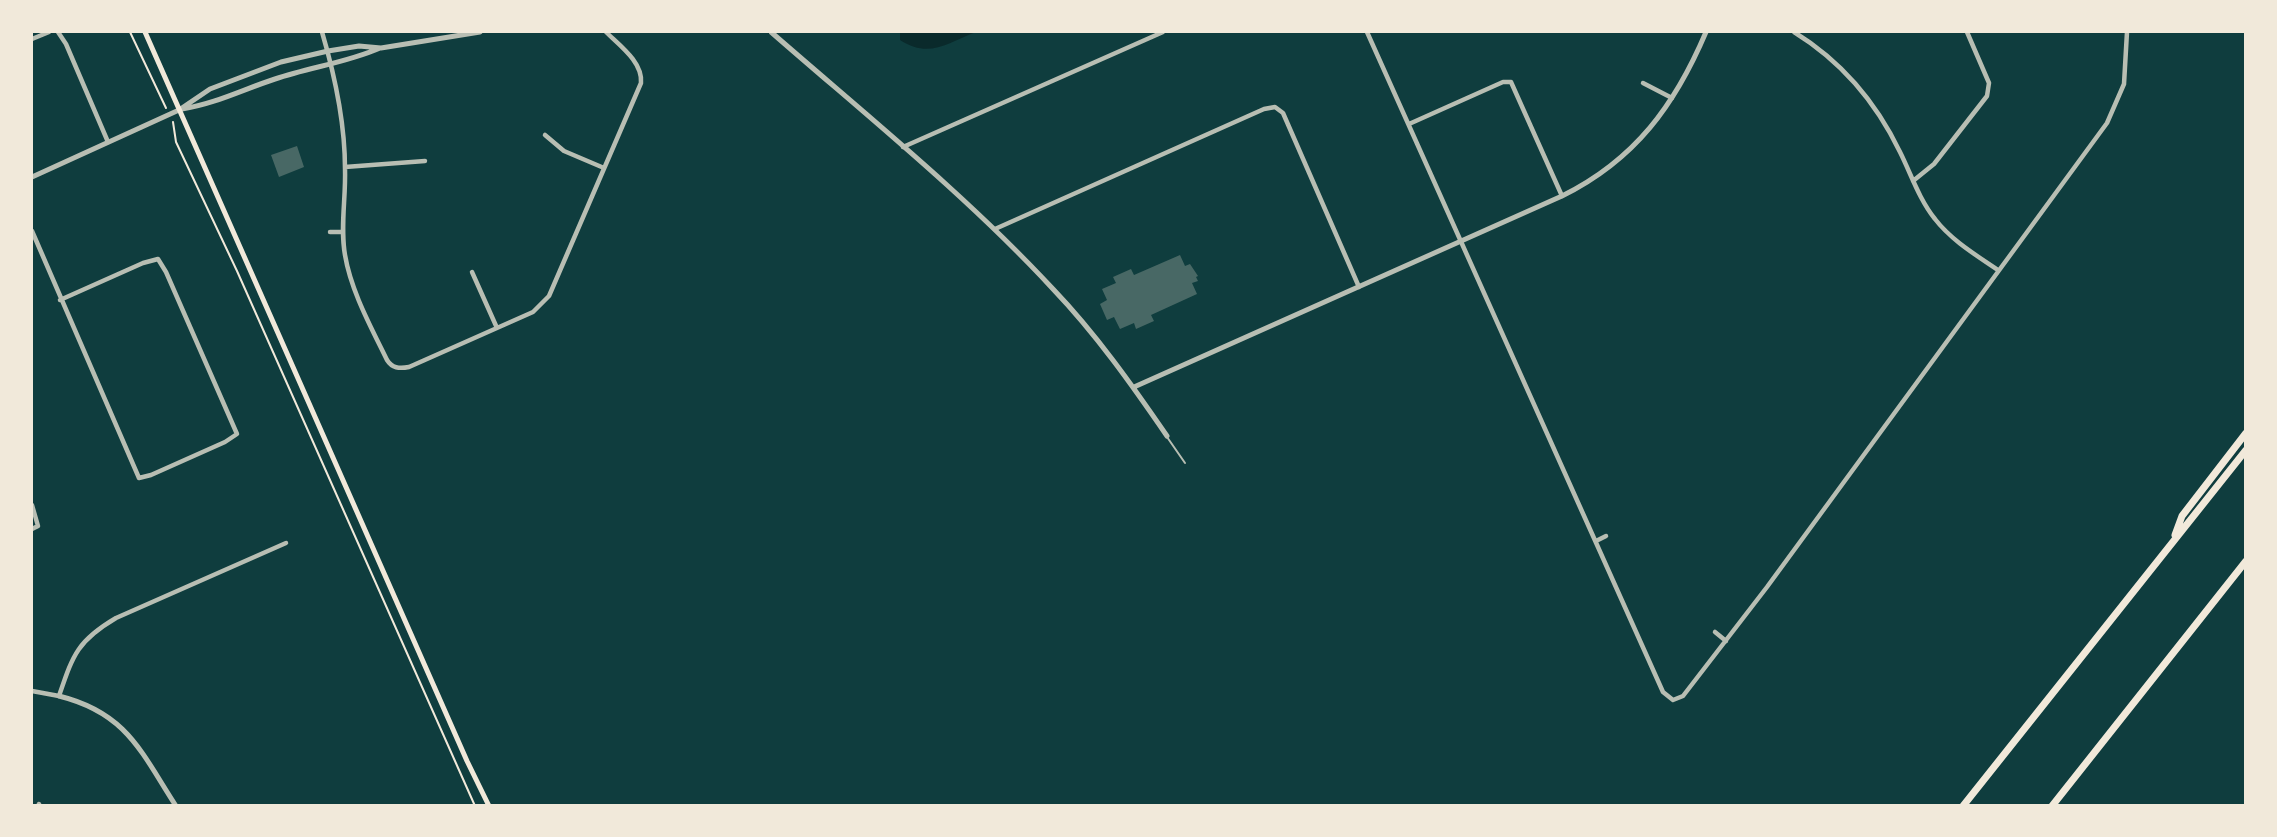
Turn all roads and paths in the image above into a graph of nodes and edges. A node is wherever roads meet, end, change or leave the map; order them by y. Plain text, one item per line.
1 (48, 32) edge
2 (58, 32) edge
3 (130, 32) edge
4 (145, 32) edge
5 (322, 32) edge
6 (480, 32) edge
7 (606, 32) edge
8 (771, 32) edge
9 (783, 32) edge
10 (1163, 32) edge
11 (1367, 32) edge
12 (1706, 32) edge
13 (1794, 32) edge
14 (1967, 32) edge
15 (2127, 32) edge
16 (778, 38) junction
17 (32, 39) edge
18 (381, 48) junction
19 (328, 51) junction
20 (331, 64) junction
21 (1643, 83) dead end
22 (1672, 99) junction
23 (179, 110) junction
24 (169, 114) junction
25 (1409, 124) junction
26 (545, 135) dead end
27 (108, 142) junction
28 (903, 147) junction
29 (425, 161) dead end
30 (345, 167) junction
31 (604, 168) junction
32 (32, 177) edge
33 (1913, 181) junction
34 (1562, 196) junction
35 (995, 229) junction
36 (32, 231) edge
37 (330, 232) dead end
38 (343, 232) junction
39 (1461, 242) junction
40 (1998, 270) junction
41 (472, 271) dead end
42 (1359, 287) junction
43 (60, 300) junction
44 (497, 328) junction
45 (1134, 387) junction
46 (2245, 433) edge
47 (1167, 436) joint
48 (2245, 450) edge
49 (1185, 463) dead end
50 (32, 505) edge
51 (32, 529) edge
52 (1606, 536) dead end
53 (1596, 541) junction
54 (286, 543) dead end
55 (2172, 543) junction
56 (2245, 563) edge
57 (1715, 632) dead end
58 (1726, 641) junction
59 (32, 691) edge
60 (60, 696) junction
61 (176, 806) edge
62 (475, 806) edge
63 (489, 806) edge
64 (1963, 806) edge
65 (2052, 806) edge

1 - 17 street
2 - 27 street
3 - 24 path
4 - 23 main road
5 - 19 street
6 - 18 street
7 - 31 street
8 - 16 street
9 - 16 street
10 - 28 street
11 - 25 street
12 - 22 street
13 - 33 street
14 - 33 street
15 - 40 street
16 - 28 street
18 - 19 street
18 - 20 street
19 - 20 street
19 - 23 street
20 - 23 street
20 - 30 street
21 - 22 street
22 - 34 street
23 - 24 street
23 - 63 main road
24 - 27 street
24 - 62 path
25 - 34 street
25 - 39 street
26 - 31 street
27 - 32 street
28 - 35 street
29 - 30 street
30 - 38 street
31 - 44 street
33 - 40 street
34 - 39 street
35 - 42 street
35 - 45 street
36 - 43 street
37 - 38 street
38 - 44 street
39 - 42 street
39 - 53 street
40 - 58 street
41 - 44 street
42 - 45 street
43 - 43 street
45 - 47 street
46 - 55 highway
47 - 49 lane
48 - 55 highway
50 - 51 street
52 - 53 street
53 - 58 street
54 - 60 street
55 - 64 highway
56 - 65 highway
57 - 58 street
59 - 60 street
60 - 61 street

